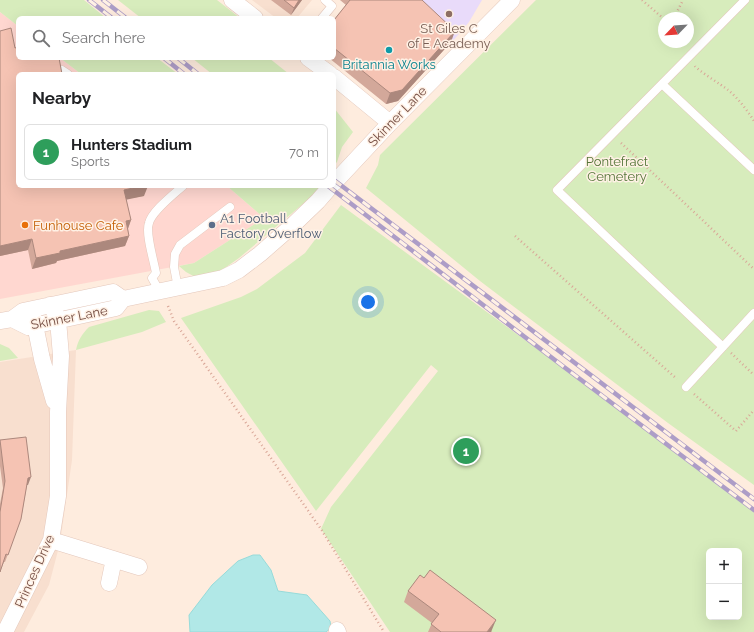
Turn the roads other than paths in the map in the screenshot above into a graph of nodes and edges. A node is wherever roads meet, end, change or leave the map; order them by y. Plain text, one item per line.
1 (232, 0) edge
2 (325, 0) edge
3 (511, 0) edge
4 (745, 0) edge
5 (252, 16) edge
6 (324, 16) edge
7 (311, 60) edge
8 (327, 72) edge
9 (336, 79) edge
10 (662, 84) junction
11 (390, 123) junction
12 (754, 170) edge
13 (336, 181) edge
14 (180, 188) edge
15 (329, 188) edge
16 (230, 207) dead end
17 (178, 288) junction
18 (163, 297) junction
19 (124, 299) junction
20 (50, 305) junction
21 (32, 309) junction
22 (754, 313) edge
23 (6, 320) edge
24 (58, 320) junction
25 (36, 325) junction
26 (723, 346) junction
27 (686, 387) road end
28 (58, 412) junction
29 (51, 540) junction
30 (114, 559) junction
31 (139, 567) dead end
32 (109, 582) dead end
33 (5, 632) edge

1 - 5 street
2 - 6 lane
3 - 11 street, Skinner Lane
4 - 10 lane
7 - 8 street
9 - 11 street
10 - 12 lane
10 - 26 lane
11 - 13 street, Skinner Lane
14 - 18 lane
15 - 17 street, Skinner Lane
16 - 17 lane
17 - 18 street, Skinner Lane
18 - 19 street, Skinner Lane
19 - 20 street, Skinner Lane
19 - 24 street, Skinner Lane
20 - 21 street, Skinner Lane
20 - 24 street, Princes Drive
21 - 23 street, Skinner Lane
21 - 25 street, Princes Drive
22 - 26 lane
23 - 25 street, Skinner Lane
24 - 25 street, Skinner Lane
24 - 28 street, Princes Drive
25 - 28 street, Princes Drive
26 - 27 lane
28 - 29 street, Princes Drive
29 - 30 street
29 - 33 street, Princes Drive
30 - 31 street
30 - 32 street

